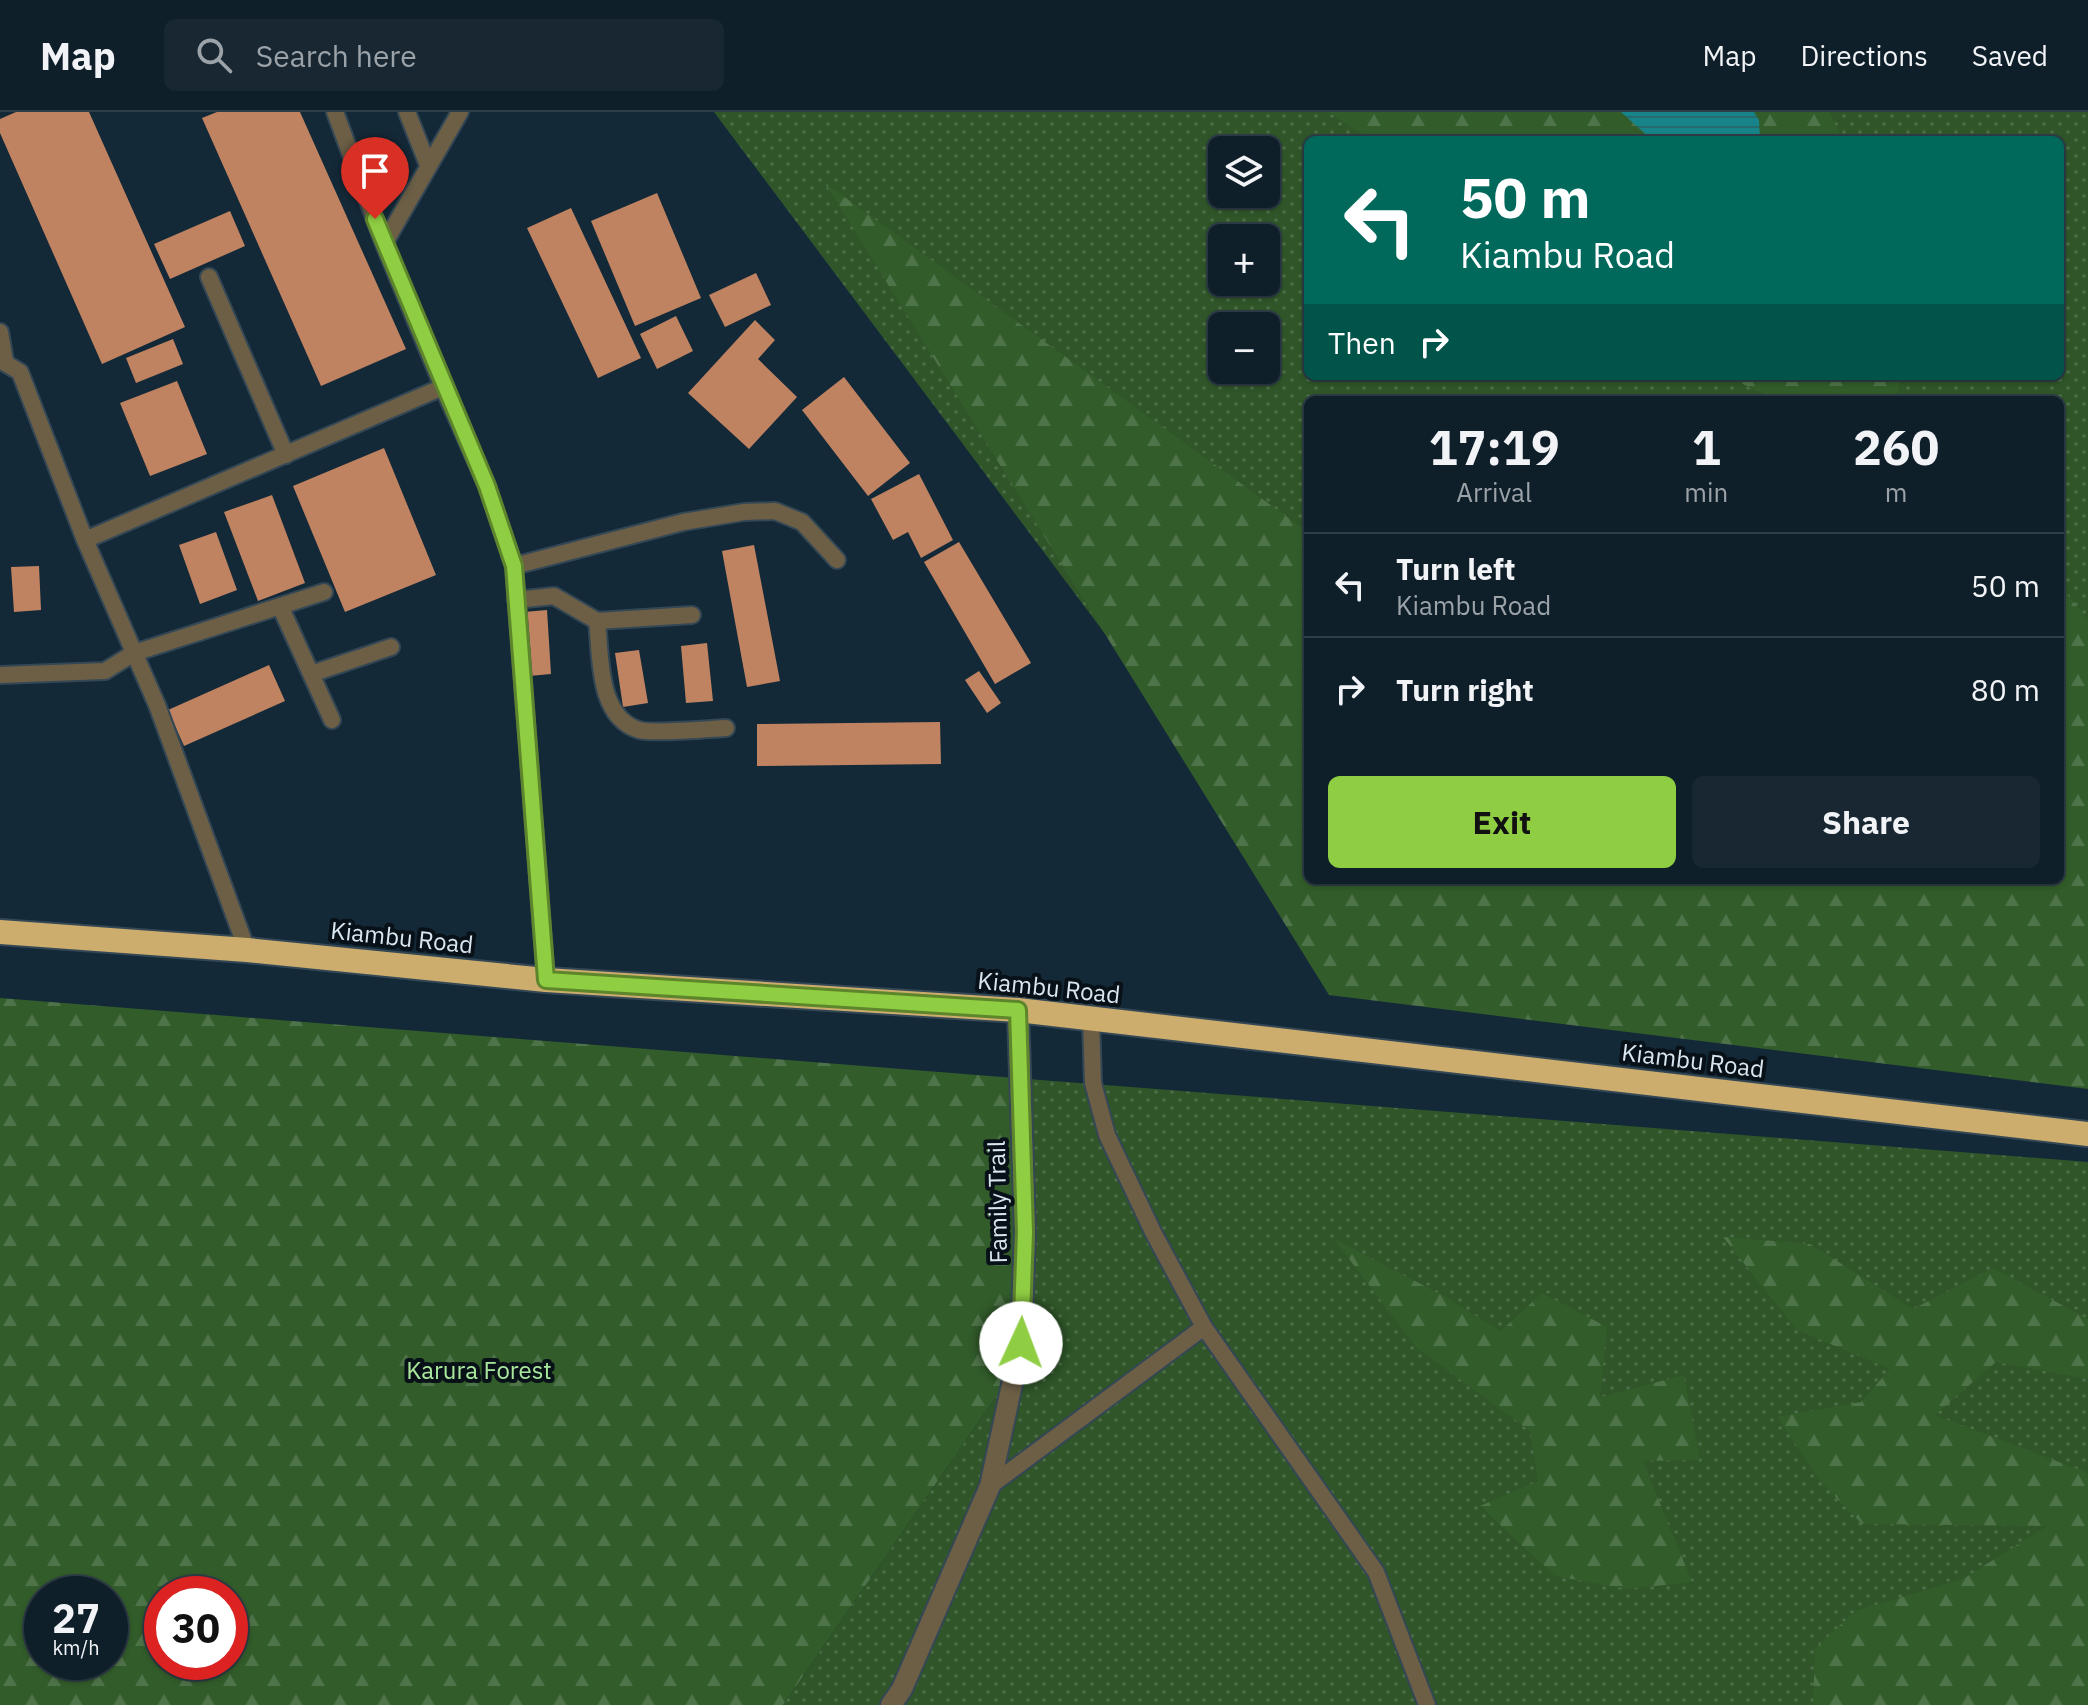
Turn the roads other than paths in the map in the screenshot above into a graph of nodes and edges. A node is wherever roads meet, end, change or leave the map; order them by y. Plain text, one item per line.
1 (335, 112) edge
2 (407, 112) edge
3 (460, 112) edge
4 (428, 165) junction
5 (384, 244) junction
6 (209, 277) dead end
7 (0, 332) edge
8 (2, 360) edge
9 (443, 387) junction
10 (286, 455) junction
11 (85, 540) junction
12 (837, 560) dead end
13 (514, 566) junction
14 (324, 592) dead end
15 (516, 600) junction
16 (280, 606) junction
17 (692, 615) dead end
18 (597, 621) junction
19 (391, 647) dead end
20 (134, 653) junction
21 (311, 674) junction
22 (0, 675) edge
23 (332, 720) dead end
24 (726, 728) dead end
25 (0, 932) edge
26 (247, 950) junction
27 (546, 980) junction
28 (1018, 1010) junction
29 (1091, 1020) junction
30 (2088, 1134) edge
31 (1204, 1327) junction
32 (990, 1486) junction
33 (899, 1700) edge
34 (1427, 1705) edge

1 - 5 lane
2 - 4 lane
3 - 4 lane
4 - 5 lane
5 - 9 lane
6 - 10 lane
7 - 8 lane
8 - 11 lane
9 - 10 lane
9 - 13 lane
10 - 11 lane
11 - 20 lane
12 - 13 lane
13 - 15 lane
14 - 16 lane
15 - 18 lane
15 - 27 lane
16 - 20 lane
16 - 21 lane
17 - 18 lane
18 - 24 lane
19 - 21 lane
20 - 22 lane
20 - 26 lane
21 - 23 lane
25 - 26 highway, Kiambu Road
26 - 27 highway, Kiambu Road
27 - 28 highway, Kiambu Road
28 - 29 highway, Kiambu Road
28 - 32 street, Family Trail
29 - 30 highway, Kiambu Road
29 - 31 lane
31 - 32 lane
31 - 34 lane
32 - 33 street, Family Trail

